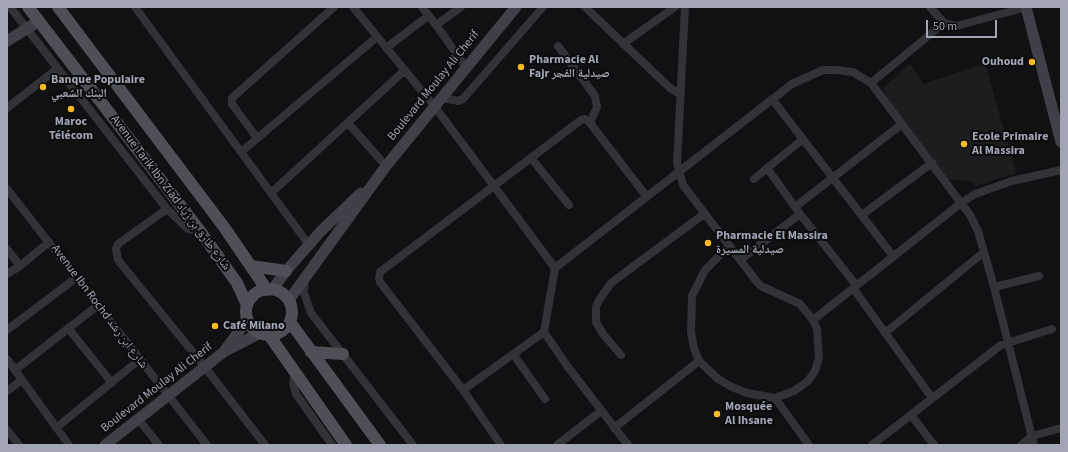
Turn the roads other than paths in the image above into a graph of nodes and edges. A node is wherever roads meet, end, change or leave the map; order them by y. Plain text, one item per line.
1 (10, 7) edge
2 (28, 7) edge
3 (58, 7) edge
4 (135, 7) edge
5 (334, 7) edge
6 (353, 7) edge
7 (422, 7) edge
8 (462, 7) edge
9 (516, 7) edge
10 (543, 7) edge
11 (585, 7) edge
12 (675, 7) edge
13 (685, 7) edge
14 (930, 7) edge
15 (1026, 7) edge
16 (428, 16) junction
17 (39, 21) junction
18 (944, 23) junction
19 (436, 25) junction
20 (26, 29) junction
21 (377, 37) junction
22 (7, 40) edge
23 (623, 44) junction
24 (558, 46) dead end
25 (386, 48) junction
26 (466, 67) junction
27 (57, 69) junction
28 (406, 70) junction
29 (871, 83) junction
30 (680, 94) junction
31 (772, 99) junction
32 (438, 103) junction
33 (7, 108) edge
34 (348, 123) junction
35 (590, 123) junction
36 (902, 124) junction
37 (257, 138) junction
38 (803, 139) junction
39 (1061, 142) edge
40 (241, 152) junction
41 (531, 158) junction
42 (932, 163) junction
43 (386, 166) junction
44 (767, 168) junction
45 (1061, 170) edge
46 (679, 173) junction
47 (833, 177) junction
48 (754, 179) dead end
49 (373, 182) junction
50 (495, 186) junction
51 (7, 189) edge
52 (271, 193) junction
53 (647, 197) junction
54 (961, 202) junction
55 (569, 205) dead end
56 (167, 209) junction
57 (798, 210) junction
58 (704, 214) junction
59 (863, 214) junction
60 (200, 230) junction
61 (49, 242) junction
62 (309, 244) junction
63 (729, 246) junction
64 (7, 249) edge
65 (984, 252) junction
66 (893, 256) junction
67 (740, 260) junction
68 (20, 266) junction
69 (252, 266) junction
70 (555, 268) junction
71 (286, 271) junction
72 (7, 274) edge
73 (305, 276) junction
74 (1039, 276) dead end
75 (76, 278) junction
76 (237, 283) junction
77 (854, 287) junction
78 (994, 287) junction
79 (269, 290) junction
80 (289, 300) junction
81 (97, 306) junction
82 (247, 306) junction
83 (813, 320) junction
84 (245, 322) junction
85 (290, 322) junction
86 (68, 328) junction
87 (1052, 328) dead end
88 (7, 330) edge
89 (544, 332) junction
90 (885, 333) junction
91 (265, 334) junction
92 (1008, 341) junction
93 (225, 351) junction
94 (311, 352) junction
95 (343, 354) junction
96 (514, 355) junction
97 (621, 355) dead end
98 (7, 359) edge
99 (139, 360) junction
100 (699, 361) junction
101 (204, 366) junction
102 (15, 370) junction
103 (295, 373) junction
104 (22, 380) junction
105 (112, 383) junction
106 (463, 390) junction
107 (7, 391) edge
108 (167, 395) junction
109 (775, 398) junction
110 (932, 398) junction
111 (545, 399) dead end
112 (601, 411) junction
113 (911, 415) junction
114 (138, 419) junction
115 (56, 428) junction
116 (614, 428) junction
117 (1061, 428) edge
118 (7, 430) edge
119 (1032, 436) junction
120 (19, 445) edge
121 (70, 445) edge
122 (105, 445) edge
123 (159, 445) edge
124 (207, 445) edge
125 (265, 445) edge
126 (332, 445) edge
127 (346, 445) edge
128 (380, 445) edge
129 (413, 445) edge
130 (501, 445) edge
131 (557, 445) edge
132 (628, 445) edge
133 (809, 445) edge
134 (872, 445) edge
135 (934, 445) edge
136 (1021, 445) edge
137 (1034, 445) edge

1 - 20 street
2 - 17 main road, Avenue Tarik Ibn Ziad شارع طارق بن زياد
3 - 69 main road, Avenue Tarik Ibn Ziad شارع طارق بن زياد
4 - 40 street
5 - 37 street
6 - 21 street
7 - 16 street
8 - 19 street
9 - 26 main road, Boulevard Moulay Ali Cherif
10 - 32 street
11 - 23 street
12 - 23 street
13 - 30 street
14 - 18 street
15 - 18 street
15 - 39 main road
16 - 19 street
16 - 25 street
17 - 20 main road
17 - 60 main road, Avenue Tarik Ibn Ziad شارع طارق بن زياد
18 - 29 street
19 - 26 street
20 - 22 main road
20 - 27 street
21 - 25 street
21 - 37 street
23 - 30 street
24 - 35 street
25 - 28 street
26 - 32 main road, Boulevard Moulay Ali Cherif
27 - 33 street
27 - 56 street
28 - 32 street
28 - 34 street
29 - 31 street
29 - 36 street
30 - 46 street
31 - 38 street
31 - 46 street
32 - 43 main road, Boulevard Moulay Ali Cherif
32 - 50 street
34 - 43 street
34 - 52 street
35 - 41 street
35 - 53 street
36 - 42 street
36 - 47 street
37 - 40 street
38 - 44 street
38 - 47 street
40 - 52 street
41 - 50 street
41 - 55 street
42 - 54 street
42 - 59 street
43 - 49 main road, Boulevard Moulay Ali Cherif
44 - 48 street
44 - 57 street
45 - 54 street
46 - 53 street
46 - 58 street
47 - 57 street
47 - 59 street
49 - 62 main road, Boulevard Moulay Ali Cherif
49 - 73 main road, Boulevard Moulay Ali Cherif
50 - 70 street
50 - 106 street
51 - 61 street, Avenue Ibn Rochd شارع ابن رشد
52 - 62 street
53 - 70 street
54 - 65 street
54 - 66 street
56 - 60 street
56 - 101 street
57 - 67 street
57 - 77 street
58 - 63 street
58 - 97 street
59 - 66 street
60 - 76 main road, Avenue Tarik Ibn Ziad شارع طارق بن زياد
61 - 68 street
61 - 75 street, Avenue Ibn Rochd شارع ابن رشد
62 - 71 main road, Boulevard Moulay Ali Cherif
63 - 67 street
63 - 100 street
64 - 68 street
65 - 78 street
65 - 90 street
66 - 77 street
67 - 83 street
68 - 72 street
69 - 71 main road
69 - 79 main road, Avenue Tarik Ibn Ziad شارع طارق بن زياد
70 - 89 street
71 - 79 main road, Boulevard Moulay Ali Cherif
73 - 80 main road, Boulevard Moulay Ali Cherif
73 - 95 street
74 - 78 street
75 - 81 street, Avenue Ibn Rochd شارع ابن رشد
75 - 88 street
76 - 82 main road, Avenue Tarik Ibn Ziad شارع طارق بن زياد
76 - 84 main road
77 - 83 street
77 - 90 street
78 - 92 street
79 - 80 main road, Avenue Tarik Ibn Ziad شارع طارق بن زياد
79 - 82 main road
80 - 85 main road
81 - 86 street
81 - 99 street, Avenue Ibn Rochd شارع ابن رشد
82 - 84 main road, Avenue Tarik Ibn Ziad شارع طارق بن زياد
83 - 109 street
84 - 91 main road
84 - 93 main road, Boulevard Moulay Ali Cherif
85 - 91 main road
85 - 94 main road
86 - 102 street
86 - 105 street
87 - 92 street
89 - 96 street
89 - 112 street
90 - 110 street
91 - 93 main road, Boulevard Moulay Ali Cherif
91 - 103 main road
92 - 110 street
92 - 119 street
93 - 101 main road, Boulevard Moulay Ali Cherif
94 - 95 main road
94 - 128 main road
95 - 129 street
96 - 106 street
96 - 111 street
98 - 102 street
99 - 105 street
99 - 108 street, Avenue Ibn Rochd شارع ابن رشد
100 - 109 street
100 - 116 street
101 - 108 main road, Boulevard Moulay Ali Cherif
101 - 125 street
102 - 104 street
103 - 126 street
103 - 127 main road
104 - 107 street
104 - 115 street
105 - 115 street
106 - 130 street
108 - 114 main road, Boulevard Moulay Ali Cherif
108 - 124 street, Avenue Ibn Rochd شارع ابن رشد
109 - 133 street
110 - 113 street
112 - 116 street
112 - 131 street
113 - 134 street
113 - 135 street
114 - 122 main road, Boulevard Moulay Ali Cherif
114 - 123 street
115 - 121 street
116 - 132 street
117 - 119 street
118 - 120 street
119 - 136 street
119 - 137 street

